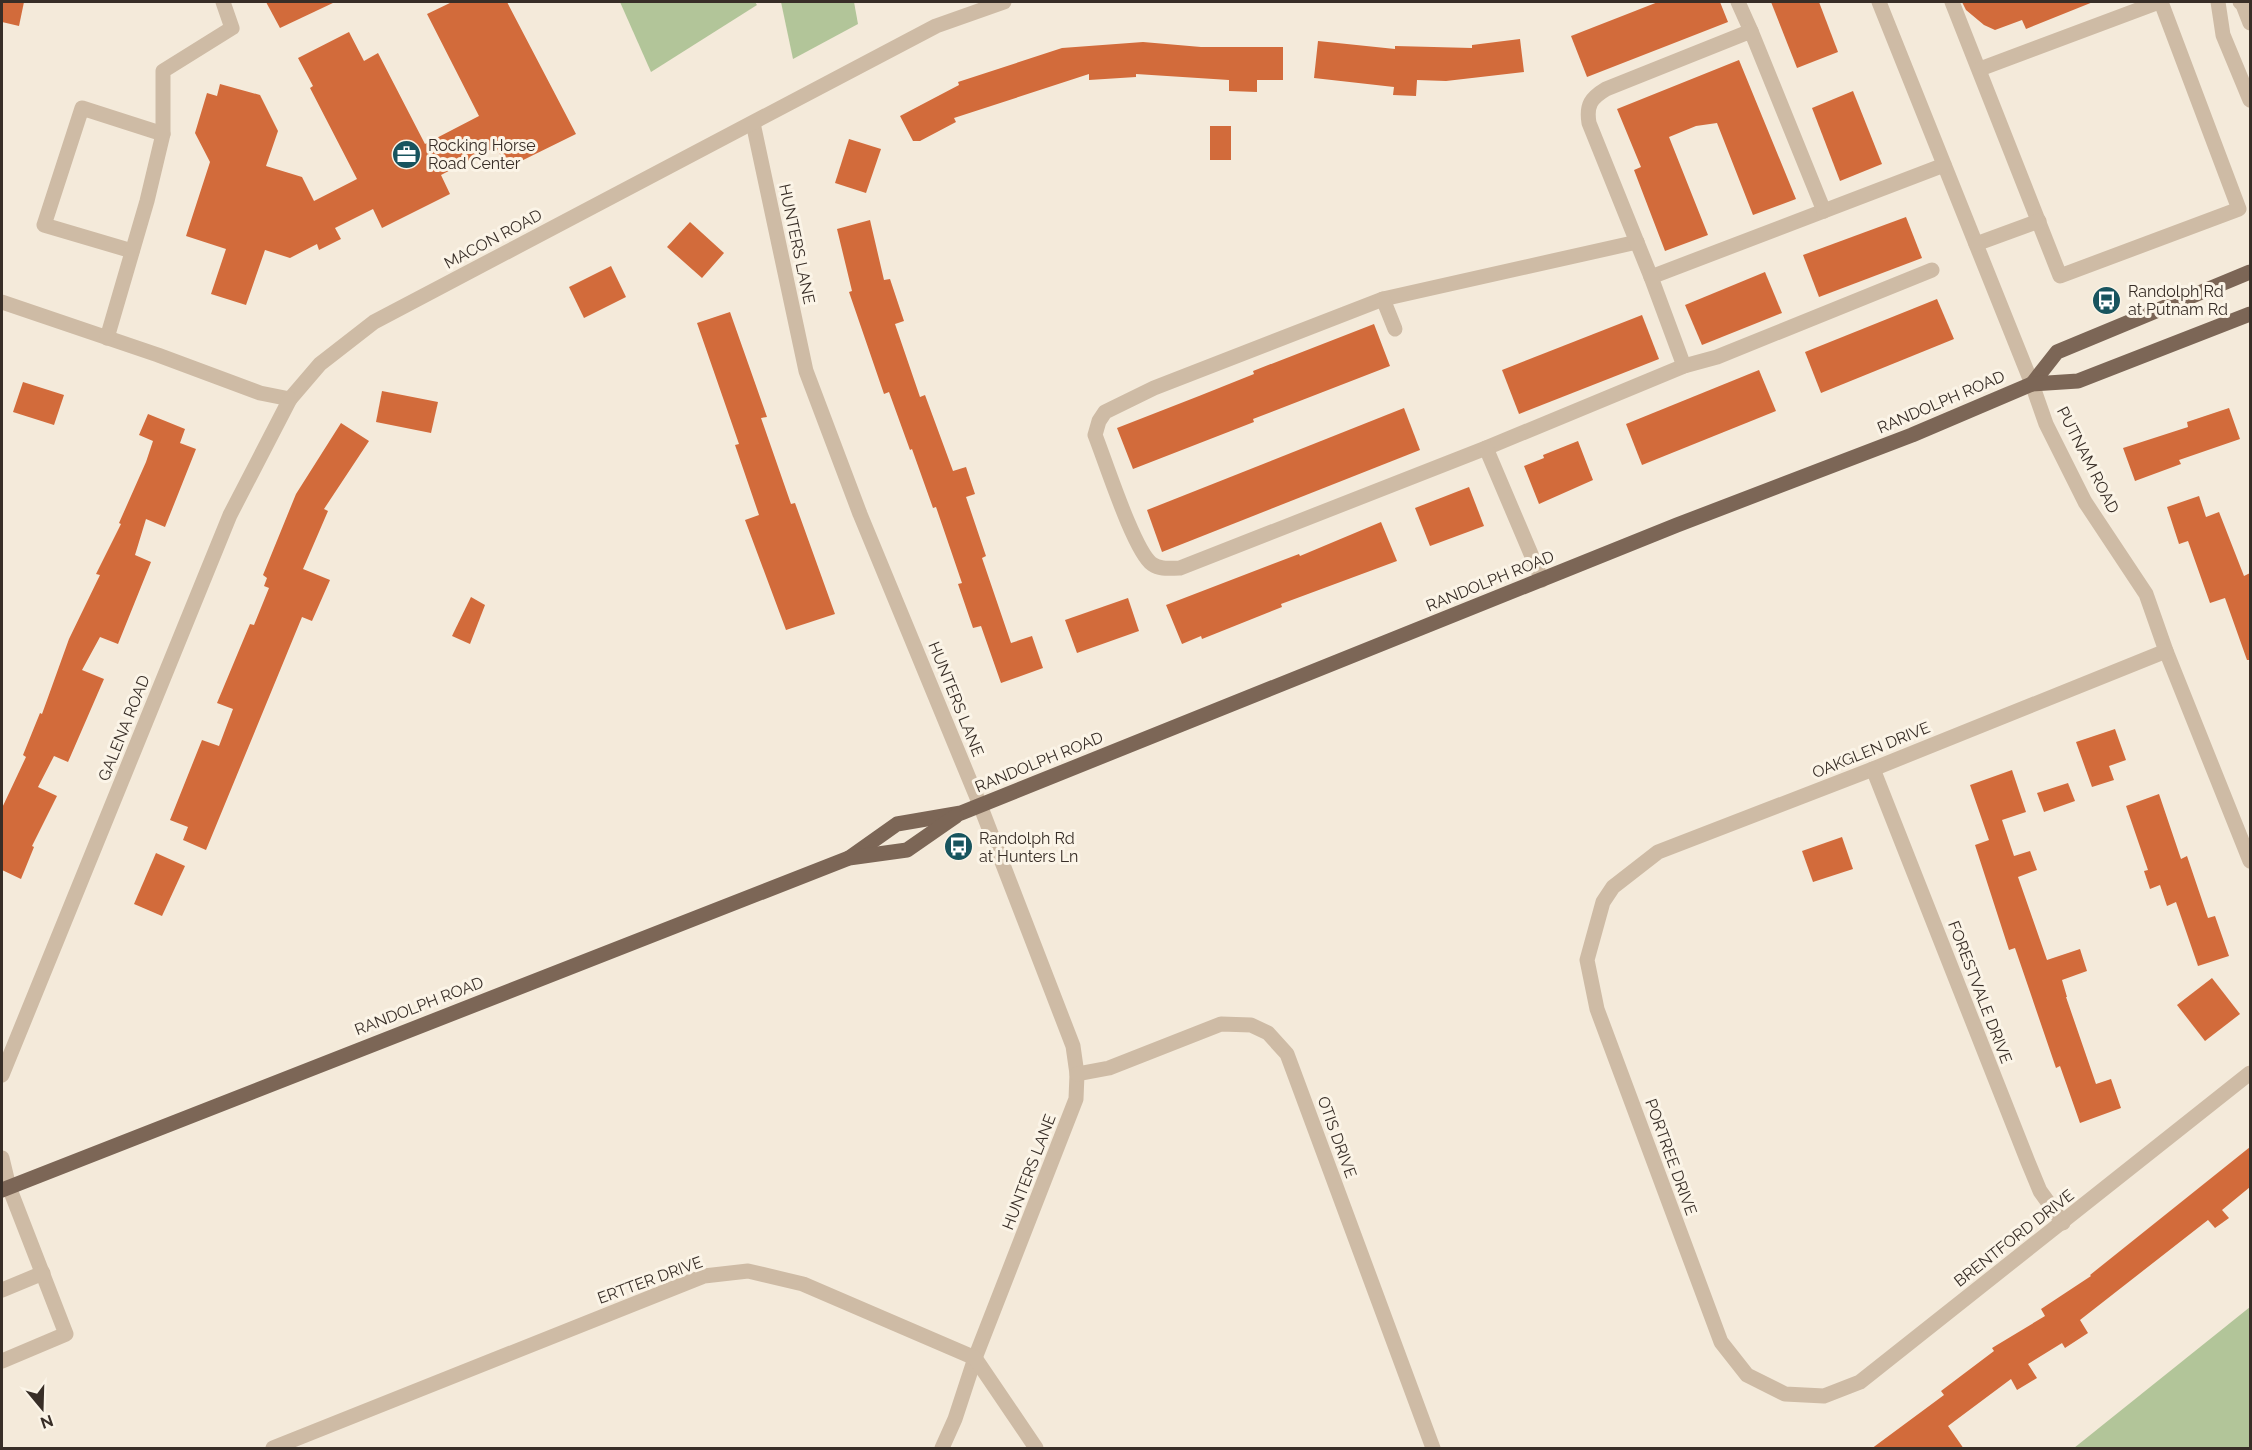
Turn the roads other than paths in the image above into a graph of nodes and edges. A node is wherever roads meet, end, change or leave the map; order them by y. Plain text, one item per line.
1 (222, 2) edge
2 (1004, 2) edge
3 (1738, 2) edge
4 (1879, 2) edge
5 (1952, 2) edge
6 (2160, 2) edge
7 (2218, 2) edge
8 (2240, 2) edge
9 (2250, 23) edge
10 (1751, 31) junction
11 (1980, 69) junction
12 (2250, 100) edge
13 (753, 123) junction
14 (163, 134) junction
15 (1944, 165) junction
16 (1824, 211) junction
17 (2039, 221) junction
18 (1637, 242) junction
19 (1976, 244) junction
20 (132, 251) junction
21 (1932, 270) dead end
22 (2250, 272) edge
23 (1651, 277) junction
24 (1383, 299) junction
25 (2, 302) edge
26 (2250, 314) edge
27 (1395, 329) dead end
28 (107, 338) junction
29 (1684, 366) junction
30 (2032, 384) junction
31 (290, 399) junction
32 (1486, 448) junction
33 (1542, 580) junction
34 (2166, 651) junction
35 (1873, 769) junction
36 (980, 805) junction
37 (961, 813) junction
38 (849, 858) junction
39 (2250, 861) edge
40 (1603, 902) joint
41 (2250, 1073) edge
42 (2, 1074) edge
43 (1077, 1074) junction
44 (2, 1158) edge
45 (5, 1188) edge
46 (2063, 1223) junction
47 (43, 1273) junction
48 (2, 1290) edge
49 (975, 1358) junction
50 (2, 1361) edge
51 (1785, 1394) joint
52 (273, 1449) edge
53 (942, 1449) edge
54 (1036, 1449) edge
55 (1433, 1449) edge

1 - 14 street
2 - 13 street, MACON ROAD
3 - 10 street
4 - 15 street, PUTNAM ROAD
5 - 11 street
6 - 11 street
6 - 17 street
7 - 12 street
8 - 9 street
10 - 16 street
10 - 18 street
11 - 17 street
13 - 31 street, MACON ROAD
13 - 36 street, HUNTERS LANE
14 - 20 street
14 - 20 street
15 - 16 street
15 - 19 street, PUTNAM ROAD
16 - 23 street
17 - 19 street
18 - 23 street
18 - 24 street
19 - 30 street, PUTNAM ROAD
20 - 28 street
21 - 29 street
22 - 30 main road, RANDOLPH ROAD
23 - 29 street
24 - 27 street
24 - 32 street
25 - 28 street
26 - 30 main road, RANDOLPH ROAD
28 - 31 street
29 - 32 street
30 - 33 main road, RANDOLPH ROAD
30 - 34 street, PUTNAM ROAD
31 - 42 street, GALENA ROAD
32 - 33 street
33 - 36 main road, RANDOLPH ROAD
34 - 35 street, OAKGLEN DRIVE
34 - 39 street, PUTNAM ROAD
35 - 40 street, OAKGLEN DRIVE
35 - 46 street, FORESTVALE DRIVE
36 - 37 main road, RANDOLPH ROAD
36 - 43 street, HUNTERS LANE
37 - 38 main road, RANDOLPH ROAD
37 - 38 main road, RANDOLPH ROAD
38 - 45 main road, RANDOLPH ROAD
40 - 51 street, PORTREE DRIVE
41 - 46 street, BRENTFORD DRIVE
43 - 49 street, HUNTERS LANE
43 - 55 street, OTIS DRIVE
44 - 45 street
45 - 47 street
46 - 51 street, BRENTFORD DRIVE
47 - 48 street
47 - 50 street
49 - 52 street, ERTTER DRIVE
49 - 53 street, HUNTERS LANE
49 - 54 street

